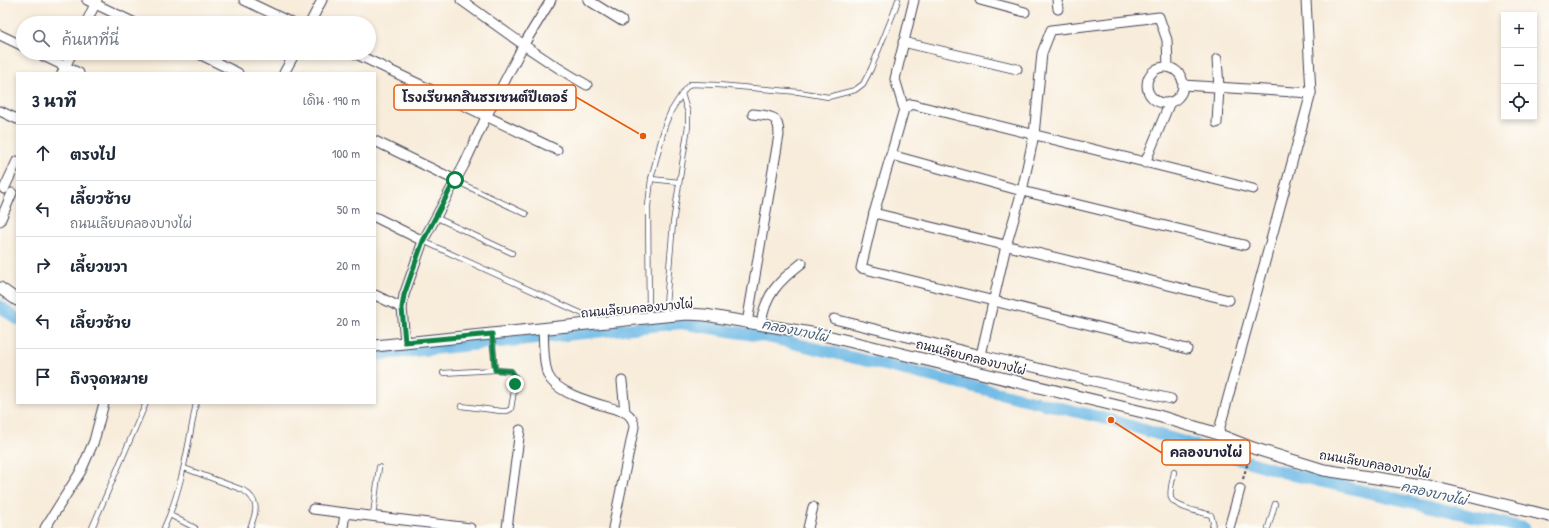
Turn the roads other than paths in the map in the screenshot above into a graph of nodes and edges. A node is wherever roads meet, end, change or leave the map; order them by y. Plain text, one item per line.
1 (244, 0) edge
2 (322, 0) edge
3 (460, 0) edge
4 (551, 0) edge
5 (588, 0) edge
6 (898, 0) edge
7 (914, 0) edge
8 (980, 0) edge
9 (1306, 0) edge
10 (93, 1) edge
11 (1025, 12) dead end
12 (88, 16) edge
13 (122, 16) edge
14 (277, 16) edge
15 (314, 16) edge
16 (622, 21) dead end
17 (0, 35) edge
18 (903, 42) junction
19 (16, 43) edge
20 (524, 44) junction
21 (1217, 59) dead end
22 (48, 60) edge
23 (69, 60) edge
24 (211, 60) edge
25 (291, 60) edge
26 (368, 60) edge
27 (1168, 67) junction
28 (1017, 69) dead end
29 (64, 70) edge
30 (74, 72) edge
31 (236, 72) edge
32 (285, 72) edge
33 (587, 85) dead end
34 (1183, 85) junction
35 (1219, 87) junction
36 (1311, 93) junction
37 (682, 94) junction
38 (1170, 102) junction
39 (904, 109) junction
40 (0, 111) edge
41 (753, 114) dead end
42 (486, 117) junction
43 (16, 119) edge
44 (1217, 123) dead end
45 (1034, 135) junction
46 (376, 141) edge
47 (557, 150) dead end
48 (891, 155) junction
49 (1145, 163) junction
50 (16, 164) edge
51 (651, 179) junction
52 (455, 180) junction
53 (680, 182) junction
54 (1253, 189) dead end
55 (8, 191) edge
56 (1022, 191) junction
57 (874, 213) junction
58 (526, 214) dead end
59 (435, 217) junction
60 (376, 218) edge
61 (0, 221) edge
62 (423, 241) junction
63 (1244, 245) dead end
64 (1006, 246) junction
65 (512, 253) dead end
66 (802, 263) dead end
67 (0, 288) edge
68 (376, 295) edge
69 (16, 299) edge
70 (993, 300) junction
71 (1229, 300) dead end
72 (402, 308) junction
73 (665, 316) junction
74 (834, 318) dead end
75 (649, 319) junction
76 (603, 323) junction
77 (747, 323) junction
78 (762, 325) junction
79 (543, 332) junction
80 (492, 337) junction
81 (405, 342) junction
82 (376, 346) edge
83 (1187, 349) dead end
84 (981, 355) junction
85 (495, 368) junction
86 (442, 373) dead end
87 (622, 381) dead end
88 (1171, 399) dead end
89 (104, 404) edge
90 (146, 404) edge
91 (196, 404) edge
92 (461, 406) dead end
93 (624, 412) junction
94 (520, 430) dead end
95 (1218, 434) junction
96 (380, 467) dead end
97 (184, 468) junction
98 (1174, 472) dead end
99 (1240, 488) dead end
100 (1275, 504) dead end
101 (813, 507) dead end
102 (313, 509) dead end
103 (345, 513) junction
104 (170, 515) junction
105 (373, 516) junction
106 (1549, 516) edge
107 (423, 525) edge
108 (45, 528) edge
109 (92, 528) edge
110 (164, 528) edge
111 (195, 528) edge
112 (250, 528) edge
113 (343, 528) edge
114 (470, 528) edge
115 (507, 528) edge
116 (613, 528) edge
117 (808, 528) edge
118 (1212, 528) edge
119 (1229, 528) edge
120 (1268, 528) edge

1 - 14 street
2 - 15 street
3 - 20 street
4 - 20 street
5 - 16 street
6 - 37 lane
7 - 18 street
8 - 11 street
9 - 36 street
10 - 12 street
10 - 13 street
17 - 19 street
18 - 28 street
18 - 39 street
20 - 33 street
20 - 42 street
21 - 35 street
22 - 29 street
23 - 29 street
24 - 31 street
25 - 32 street
26 - 42 street
27 - 34 street
27 - 38 street
27 - 45 street
29 - 30 street
34 - 35 street
34 - 38 street
35 - 36 street
35 - 44 street
36 - 95 street
37 - 51 lane
37 - 53 lane
38 - 49 street
39 - 45 street
39 - 48 street
40 - 43 street
41 - 77 street
42 - 47 street
42 - 52 street
45 - 49 street
45 - 56 street
46 - 52 street
48 - 56 street
48 - 57 street
49 - 54 street
50 - 55 street
51 - 53 lane
51 - 75 lane
52 - 58 lane
52 - 59 street
53 - 73 lane
55 - 61 street
56 - 63 street
56 - 64 street
57 - 64 street
57 - 70 street
59 - 62 street
59 - 65 lane
60 - 62 street
62 - 72 street
62 - 76 lane
64 - 70 street
64 - 71 street
66 - 78 street
67 - 69 street
68 - 72 street
70 - 83 street
70 - 84 street
72 - 81 street
73 - 75 street, ถนนเลียบคลองบางไผ่
73 - 77 street, ถนนเลียบคลองบางไผ่
74 - 84 street
75 - 76 street, ถนนเลียบคลองบางไผ่
76 - 79 street, ถนนเลียบคลองบางไผ่
77 - 78 street, ถนนเลียบคลองบางไผ่
78 - 95 street, ถนนเลียบคลองบางไผ่
79 - 80 street, ถนนเลียบคลองบางไผ่
79 - 93 street
80 - 81 street, ถนนเลียบคลองบางไผ่
80 - 85 lane
81 - 82 street, ถนนเลียบคลองบางไผ่
84 - 88 street
85 - 86 lane
85 - 92 lane
87 - 93 street
89 - 108 street
90 - 109 lane
91 - 97 lane
93 - 116 street
94 - 115 street
95 - 106 street, ถนนเลียบคลองบางไผ่
96 - 105 lane
97 - 104 lane
97 - 112 lane
98 - 118 lane
99 - 119 street
100 - 120 lane
101 - 117 street
102 - 103 street
103 - 105 street
103 - 113 street
104 - 110 lane
104 - 111 lane
105 - 107 street
107 - 114 street

